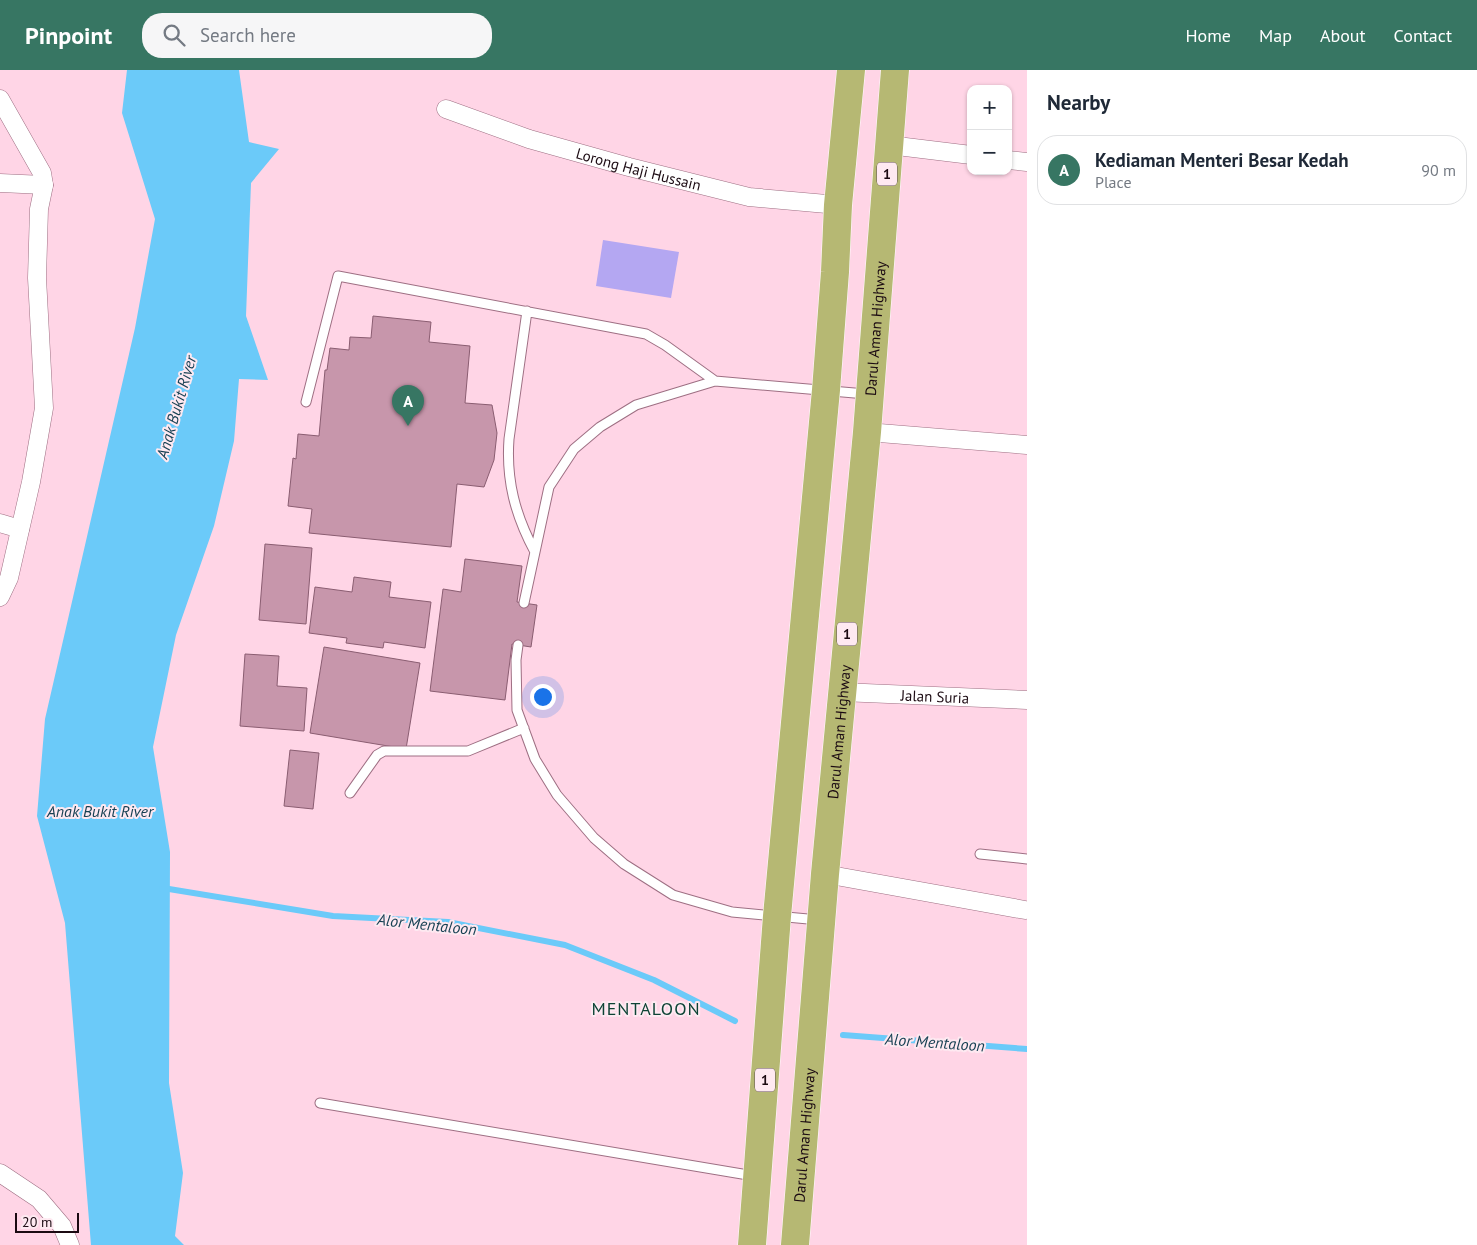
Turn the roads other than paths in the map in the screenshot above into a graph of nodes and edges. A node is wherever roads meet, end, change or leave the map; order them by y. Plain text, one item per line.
1 (851, 70) edge
2 (895, 70) edge
3 (0, 99) edge
4 (446, 108) dead end
5 (889, 145) junction
6 (967, 155) edge
7 (1012, 160) edge
8 (1027, 162) edge
9 (0, 183) edge
10 (44, 185) junction
11 (838, 205) junction
12 (527, 311) junction
13 (715, 381) junction
14 (826, 390) junction
15 (869, 394) junction
16 (306, 402) dead end
17 (867, 432) junction
18 (1027, 444) edge
19 (0, 523) edge
20 (20, 529) junction
21 (535, 552) junction
22 (0, 597) edge
23 (524, 603) dead end
24 (518, 645) dead end
25 (841, 692) junction
26 (1027, 700) edge
27 (524, 728) junction
28 (350, 793) dead end
29 (980, 854) dead end
30 (1027, 859) edge
31 (825, 874) junction
32 (1025, 910) dead end
33 (777, 916) junction
34 (821, 920) junction
35 (320, 1103) dead end
36 (0, 1173) edge
37 (758, 1177) junction
38 (70, 1245) edge
39 (752, 1245) edge
40 (794, 1245) edge

1 - 11 highway, 1
2 - 5 highway, Darul Aman Highway / 1
3 - 10 street
4 - 11 street, Lorong Haji Hussain
5 - 6 street
5 - 15 highway, Darul Aman Highway / 1
7 - 8 street
9 - 10 street
10 - 20 street
11 - 14 highway, 1
12 - 13 lane
12 - 16 lane
12 - 21 lane
13 - 14 lane
13 - 21 lane
14 - 15 lane
14 - 33 highway, 1
15 - 17 highway, Darul Aman Highway / 1
17 - 18 street
17 - 25 highway, Darul Aman Highway / 1
19 - 20 street
20 - 22 street
21 - 23 lane
24 - 27 lane
25 - 26 street, Jalan Suria
25 - 31 highway, Darul Aman Highway / 1
27 - 28 lane
27 - 33 lane
29 - 30 lane
31 - 32 street
31 - 34 highway, Darul Aman Highway / 1
33 - 34 lane
33 - 37 highway, 1
34 - 40 highway, Darul Aman Highway / 1
35 - 37 lane
36 - 38 street
37 - 39 highway, 1

